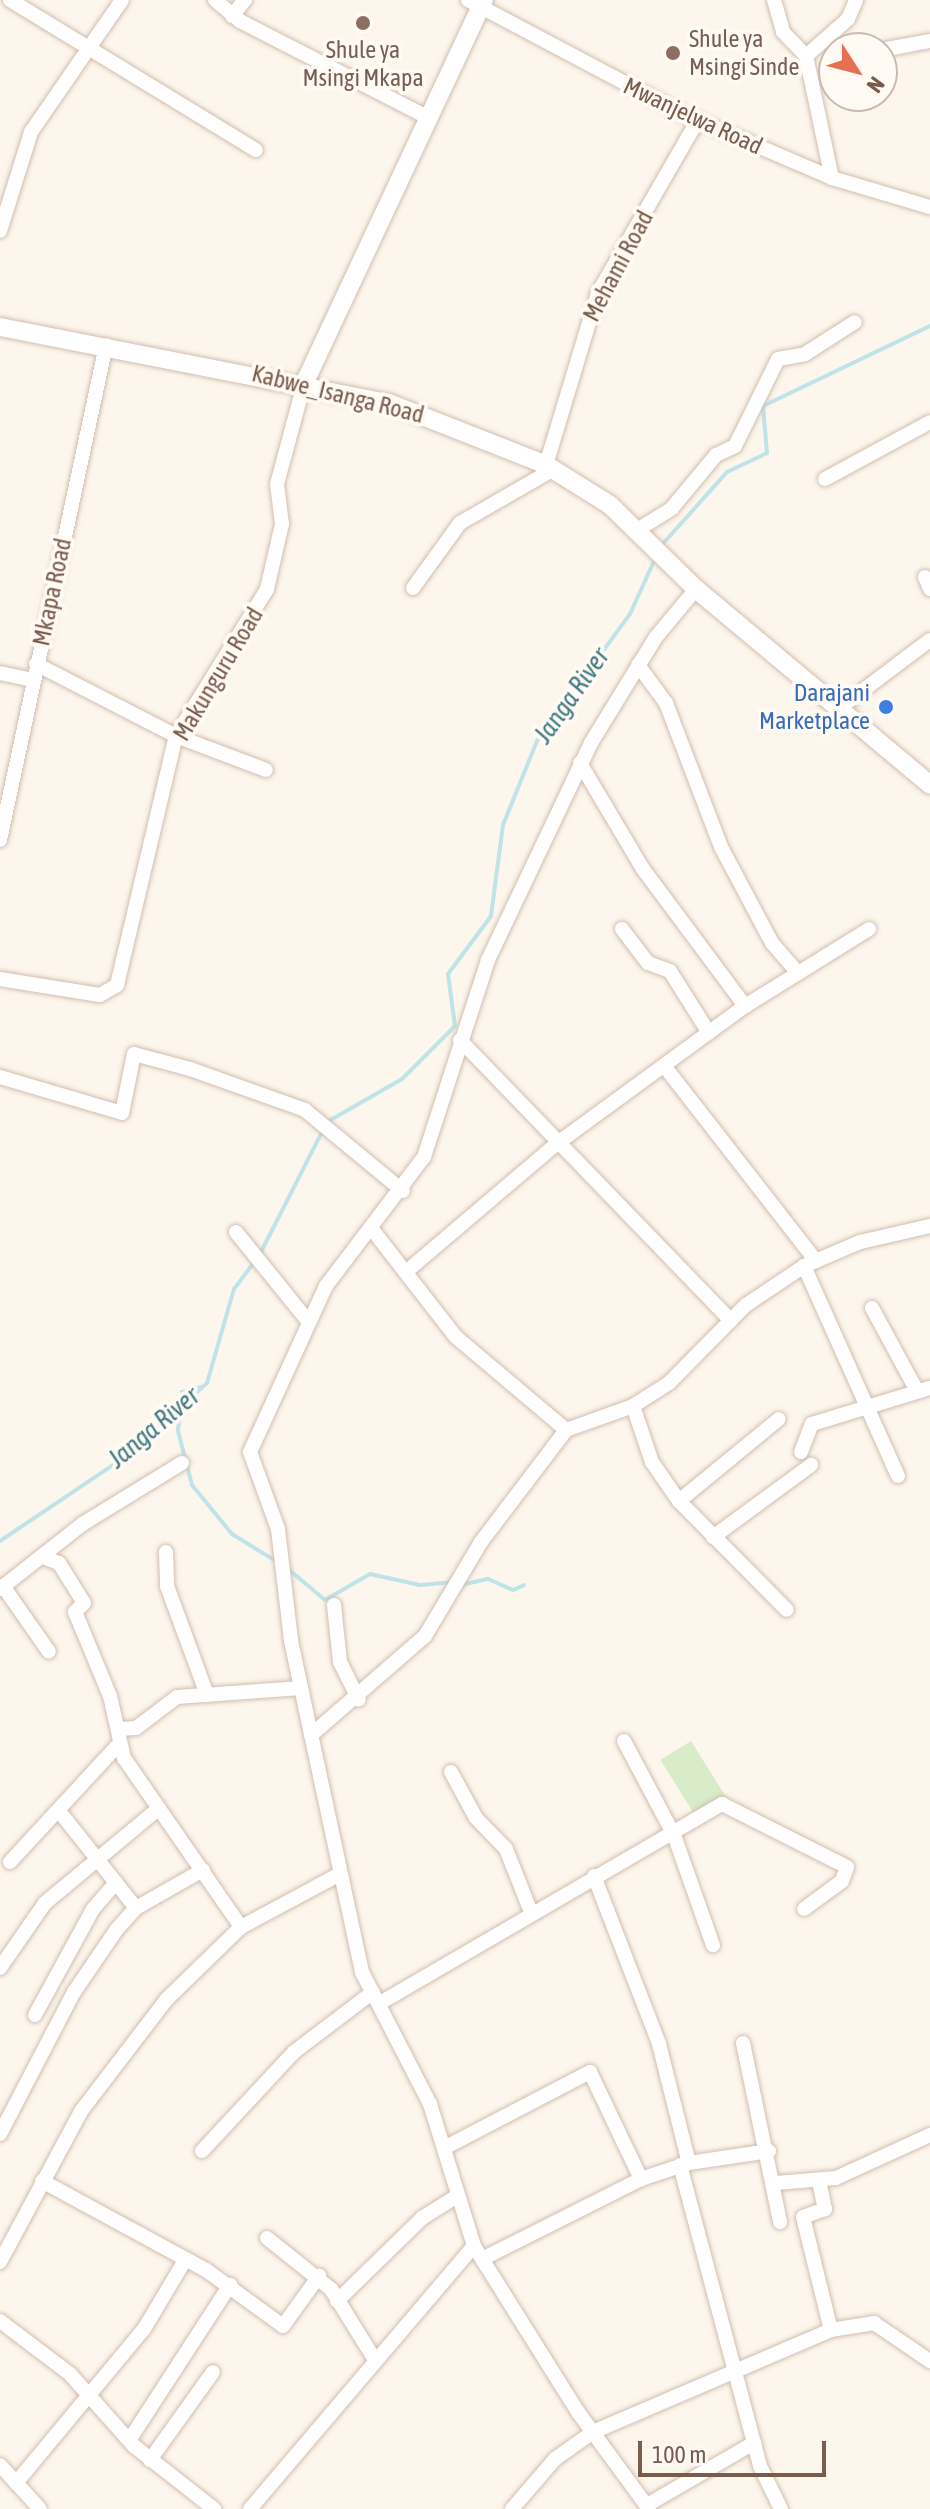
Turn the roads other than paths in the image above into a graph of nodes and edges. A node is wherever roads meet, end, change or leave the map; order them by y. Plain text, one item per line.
1 (10, 0) edge
2 (122, 0) edge
3 (215, 0) edge
4 (245, 0) edge
5 (774, 0) edge
6 (856, 0) edge
7 (477, 3) edge
8 (232, 16) junction
9 (930, 41) edge
10 (898, 47) edge
11 (90, 49) junction
12 (811, 55) junction
13 (818, 55) edge
14 (425, 116) junction
15 (698, 120) junction
16 (256, 150) dead end
17 (832, 178) junction
18 (930, 207) edge
19 (0, 231) edge
20 (855, 322) dead end
21 (0, 327) edge
22 (106, 345) junction
23 (304, 384) junction
24 (930, 422) edge
25 (550, 467) junction
26 (825, 479) dead end
27 (643, 532) junction
28 (413, 588) dead end
29 (696, 589) junction
30 (930, 640) edge
31 (36, 664) junction
32 (638, 665) junction
33 (0, 673) edge
34 (33, 680) junction
35 (841, 707) junction
36 (176, 736) junction
37 (580, 763) junction
38 (266, 770) dead end
39 (926, 774) edge
40 (0, 840) edge
41 (622, 929) dead end
42 (869, 929) dead end
43 (798, 973) junction
44 (0, 979) edge
45 (745, 1006) junction
46 (709, 1033) junction
47 (460, 1040) junction
48 (665, 1067) junction
49 (0, 1077) edge
50 (555, 1145) junction
51 (403, 1191) junction
52 (930, 1226) edge
53 (371, 1228) junction
54 (236, 1232) dead end
55 (810, 1263) junction
56 (407, 1271) junction
57 (872, 1308) dead end
58 (307, 1320) junction
59 (731, 1321) junction
60 (924, 1390) edge
61 (633, 1406) junction
62 (863, 1408) junction
63 (779, 1419) dead end
64 (566, 1430) junction
65 (801, 1452) dead end
66 (182, 1463) dead end
67 (811, 1465) dead end
68 (898, 1476) dead end
69 (679, 1501) junction
70 (713, 1537) junction
71 (166, 1552) dead end
72 (43, 1557) junction
73 (2, 1588) edge
74 (334, 1605) dead end
75 (787, 1610) dead end
76 (49, 1652) dead end
77 (301, 1688) junction
78 (207, 1695) junction
79 (359, 1700) junction
80 (311, 1735) junction
81 (119, 1736) junction
82 (624, 1741) dead end
83 (451, 1772) dead end
84 (159, 1808) junction
85 (59, 1811) junction
86 (674, 1835) junction
87 (98, 1856) junction
88 (10, 1862) dead end
89 (203, 1870) junction
90 (338, 1875) junction
91 (594, 1876) junction
92 (116, 1883) junction
93 (136, 1908) junction
94 (804, 1909) dead end
95 (531, 1912) junction
96 (241, 1927) junction
97 (713, 1945) dead end
98 (0, 1968) edge
99 (376, 1998) junction
100 (35, 2015) dead end
101 (743, 2043) dead end
102 (0, 2134) edge
103 (930, 2135) edge
104 (444, 2148) junction
105 (202, 2151) dead end
106 (769, 2151) junction
107 (684, 2164) junction
108 (641, 2179) junction
109 (42, 2181) junction
110 (819, 2181) junction
111 (776, 2183) junction
112 (456, 2197) junction
113 (780, 2222) dead end
114 (267, 2238) dead end
115 (478, 2253) junction
116 (0, 2262) edge
117 (184, 2262) junction
118 (319, 2276) junction
119 (230, 2285) junction
120 (337, 2301) junction
121 (0, 2321) edge
122 (831, 2330) junction
123 (375, 2360) junction
124 (930, 2361) edge
125 (738, 2371) junction
126 (213, 2372) dead end
127 (92, 2393) junction
128 (593, 2432) junction
129 (130, 2439) junction
130 (754, 2443) junction
131 (150, 2460) junction
132 (0, 2465) edge
133 (16, 2483) junction
134 (648, 2507) edge
135 (40, 2509) edge
136 (214, 2509) edge
137 (250, 2509) edge
138 (512, 2509) edge
139 (781, 2509) edge

1 - 11 street
2 - 11 street
3 - 8 street
4 - 8 street
5 - 12 street
6 - 12 street
7 - 14 street
7 - 15 street, Mwanjelwa Road
8 - 14 street
9 - 10 street
11 - 16 street
11 - 19 street
12 - 13 street
12 - 17 street
14 - 23 street
15 - 17 street, Mwanjelwa Road
15 - 25 street, Mehami Road
17 - 18 street, Mwanjelwa Road
20 - 27 street
21 - 22 street, Kabwe_Isanga Road
22 - 23 street, Kabwe_Isanga Road
22 - 31 street, Mkapa Road
23 - 25 street, Kabwe_Isanga Road
23 - 36 street, Makunguru Road
24 - 26 street
25 - 27 street, Kabwe_Isanga Road
25 - 28 street
27 - 29 street, Kabwe_Isanga Road
29 - 32 street
29 - 35 street, Kabwe_Isanga Road
30 - 35 street
31 - 34 street, Mkapa Road
31 - 36 street
32 - 37 street
32 - 43 street
33 - 34 street
34 - 40 street, Mkapa Road
35 - 39 street, Kabwe_Isanga Road
36 - 38 street
36 - 44 street, Makunguru Road
37 - 45 street
37 - 47 street
41 - 46 street
42 - 43 street
43 - 45 street
45 - 46 street
46 - 48 street
47 - 50 street
47 - 51 street
48 - 50 street
48 - 55 street
49 - 51 street
50 - 56 street
50 - 59 street
51 - 53 street
52 - 55 street
53 - 56 street
53 - 58 street
54 - 58 street
55 - 59 street
55 - 62 street
56 - 64 street
57 - 60 street
58 - 77 street
59 - 61 street
60 - 62 street
61 - 64 street
61 - 69 street
62 - 65 street
62 - 68 street
63 - 69 street
64 - 79 street
66 - 72 street
67 - 70 street
69 - 70 street
70 - 75 street
71 - 78 street
72 - 73 street
72 - 81 street
73 - 76 street
74 - 79 street
77 - 78 street
77 - 80 street
78 - 81 street
79 - 80 street
80 - 90 street
81 - 84 street
81 - 85 street
82 - 86 street
83 - 95 street
84 - 87 street
84 - 89 street
85 - 87 street
85 - 88 street
86 - 91 street
86 - 94 street
86 - 97 street
87 - 92 street
87 - 98 street
89 - 93 street
89 - 96 street
90 - 96 street
90 - 99 street
91 - 95 street
91 - 107 street
92 - 93 street
92 - 100 street
93 - 102 street
95 - 99 street
96 - 109 street
99 - 104 street
99 - 105 street
101 - 106 street
103 - 110 street
104 - 108 street
104 - 112 street
106 - 107 street
106 - 111 street
107 - 108 street
107 - 125 street
108 - 115 street
109 - 116 street
109 - 117 street
110 - 111 street
110 - 122 street
111 - 113 street
112 - 115 street
112 - 120 street
114 - 118 street
115 - 123 street
115 - 128 street
117 - 119 street
117 - 127 street
118 - 119 street
118 - 120 street
119 - 129 street
120 - 123 street
121 - 127 street
122 - 124 street
122 - 125 street
123 - 137 street
125 - 128 street
125 - 130 street
126 - 131 street
127 - 129 street
127 - 133 street
128 - 134 street
128 - 138 street
129 - 131 street
130 - 134 street
130 - 139 street
131 - 136 street
132 - 133 street
133 - 135 street

